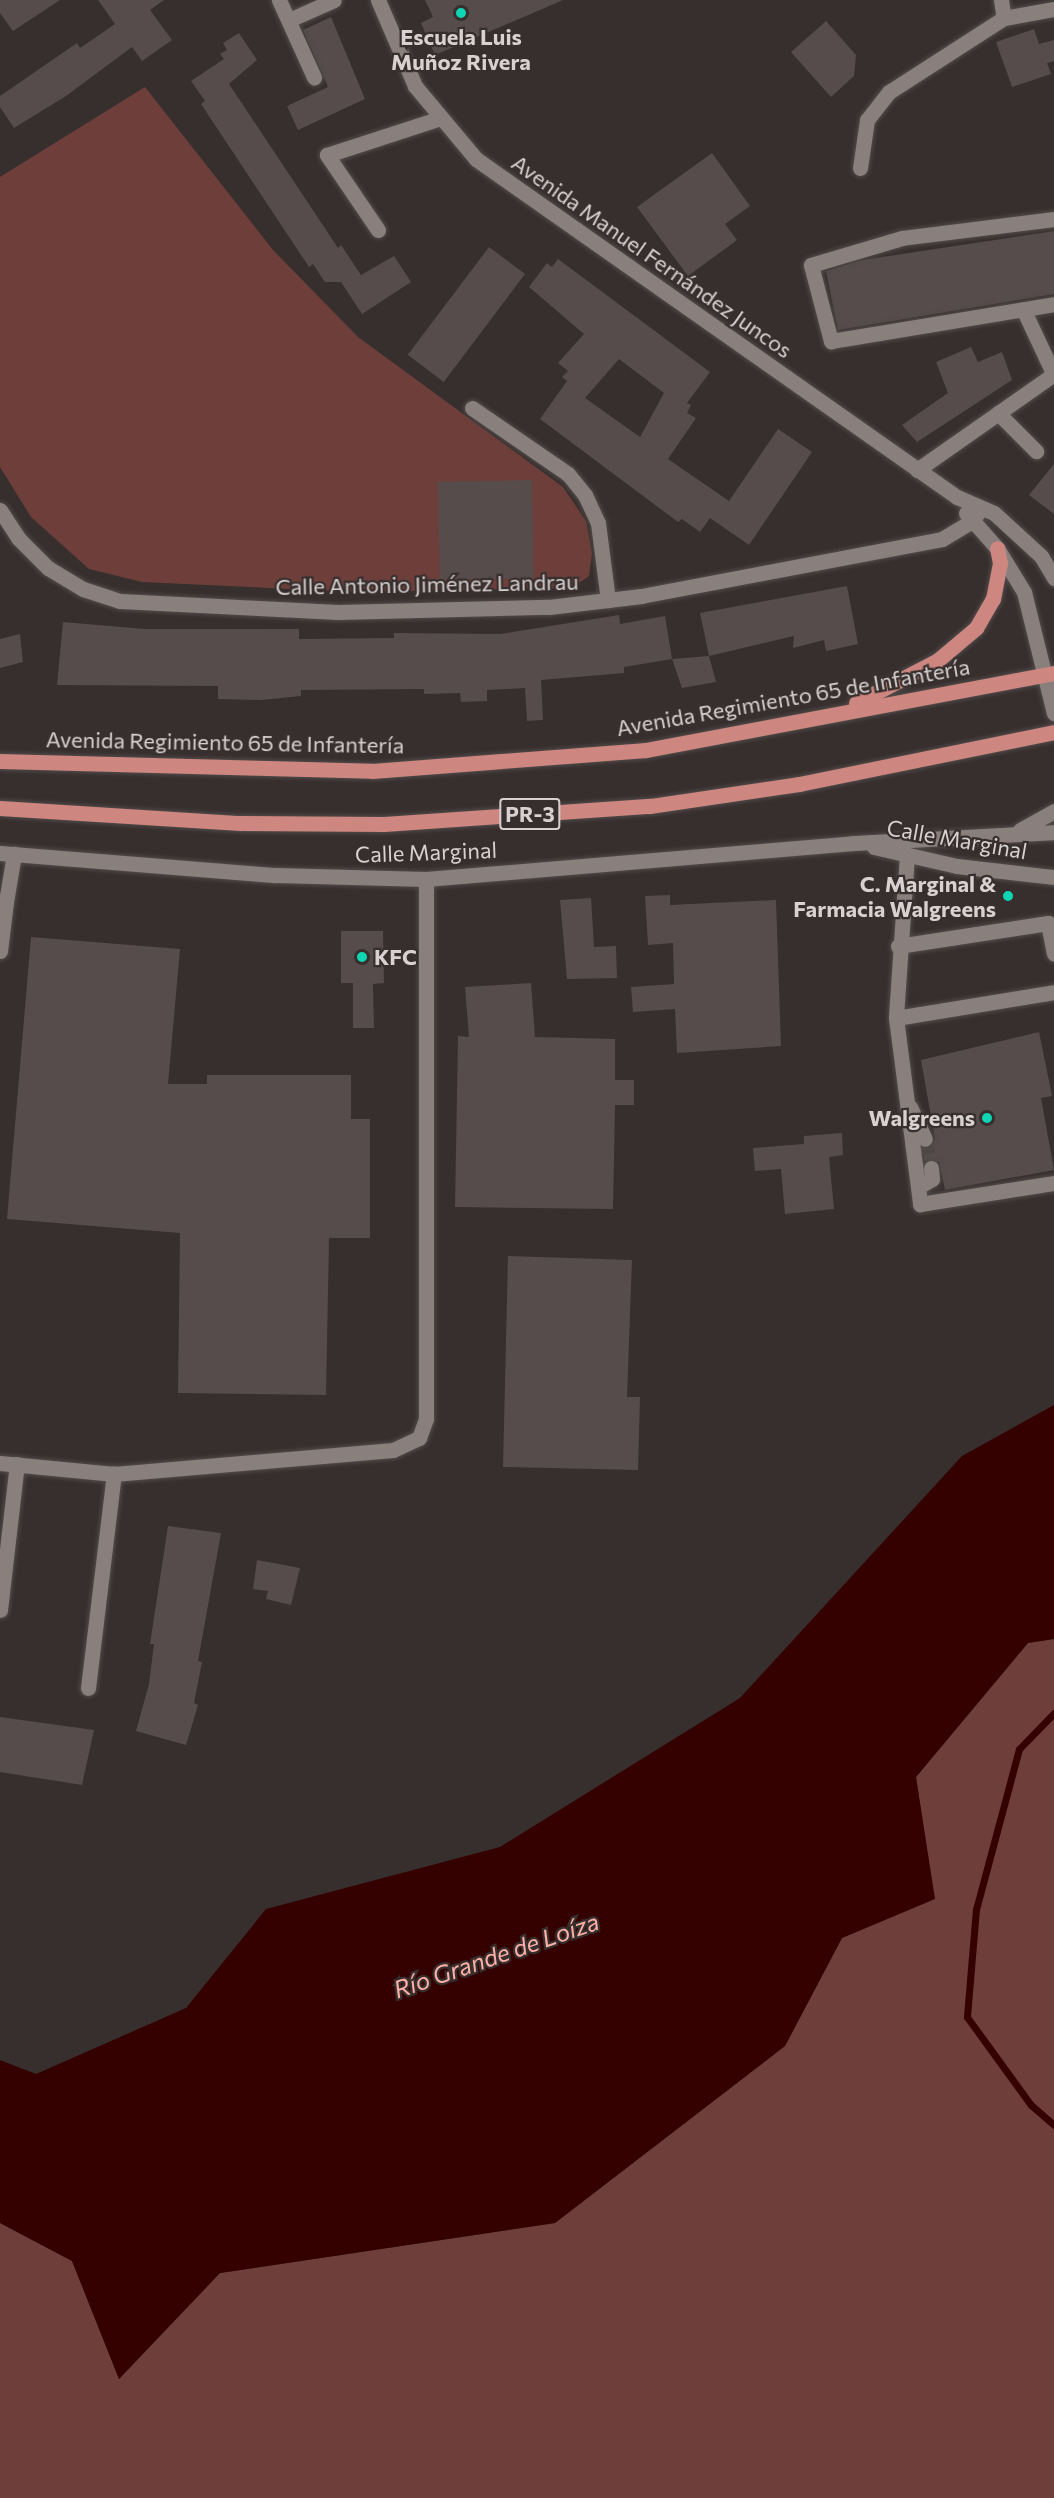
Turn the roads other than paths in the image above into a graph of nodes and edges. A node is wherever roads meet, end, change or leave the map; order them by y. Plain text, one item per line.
1 (279, 0) edge
2 (334, 0) edge
3 (378, 0) edge
4 (1001, 0) edge
5 (1054, 9) edge
6 (1004, 18) junction
7 (289, 20) junction
8 (314, 77) dead end
9 (441, 117) junction
10 (860, 168) dead end
11 (1054, 219) edge
12 (378, 230) dead end
13 (1054, 304) edge
14 (1024, 311) junction
15 (1054, 374) edge
16 (472, 408) dead end
17 (998, 413) junction
18 (1036, 451) dead end
19 (918, 470) junction
20 (957, 497) junction
21 (982, 508) junction
22 (0, 510) edge
23 (970, 522) junction
24 (1024, 538) junction
25 (997, 548) junction
26 (1054, 555) edge
27 (1054, 578) edge
28 (608, 600) junction
29 (1050, 674) edge
30 (837, 712) junction
31 (1054, 713) edge
32 (1054, 732) edge
33 (0, 761) edge
34 (0, 808) edge
35 (1054, 811) edge
36 (1054, 832) edge
37 (1007, 835) junction
38 (853, 843) junction
39 (7, 854) edge
40 (907, 855) junction
41 (1054, 877) edge
42 (426, 879) junction
43 (3, 901) edge
44 (898, 946) junction
45 (0, 951) edge
46 (1054, 952) edge
47 (1054, 992) edge
48 (896, 1018) junction
49 (907, 1102) junction
50 (925, 1139) tunnel mouth
51 (931, 1168) dead end
52 (1054, 1183) edge
53 (918, 1186) junction
54 (0, 1462) edge
55 (17, 1464) junction
56 (114, 1474) junction
57 (0, 1610) edge
58 (88, 1688) dead end

1 - 7 street
2 - 7 street
3 - 9 street, Avenida Manuel Fernández Juncos
4 - 6 street
5 - 6 street
6 - 10 street
7 - 8 street
9 - 12 street
9 - 19 street, Avenida Manuel Fernández Juncos
11 - 14 street
13 - 14 street
14 - 15 street
15 - 17 street
16 - 28 street
17 - 18 street
17 - 19 street
19 - 20 street, Avenida Manuel Fernández Juncos
20 - 21 street, Avenida Manuel Fernández Juncos
20 - 23 street, Avenida Manuel Fernández Juncos
21 - 23 street, Calle Antonio Jiménez Landrau
21 - 24 street, Avenida Manuel Fernández Juncos
22 - 28 street, Calle Antonio Jiménez Landrau
23 - 25 street, Avenida Manuel Fernández Juncos
23 - 28 street, Calle Antonio Jiménez Landrau
24 - 26 street
24 - 27 street, Avenida Manuel Fernández Juncos
25 - 29 street, Avenida Manuel Fernández Juncos
25 - 30 main road
29 - 30 main road, Avenida Regimiento 65 de Infantería
29 - 31 street, Avenida Manuel Fernández Juncos
30 - 33 main road, Avenida Regimiento 65 de Infantería
32 - 34 main road, PR-3
35 - 37 street
36 - 37 street, Calle Marginal
37 - 38 street, Calle Marginal
38 - 40 street, Calle Marginal
38 - 42 street, Calle Marginal
39 - 42 street, Calle Marginal
39 - 43 street
40 - 41 street, Calle Marginal
40 - 44 street
42 - 56 street
43 - 45 street
44 - 46 street
44 - 48 street
47 - 48 street
48 - 49 street
49 - 50 street
49 - 53 street
51 - 53 street
52 - 53 street
54 - 55 street
55 - 56 street
55 - 57 street
56 - 58 street

